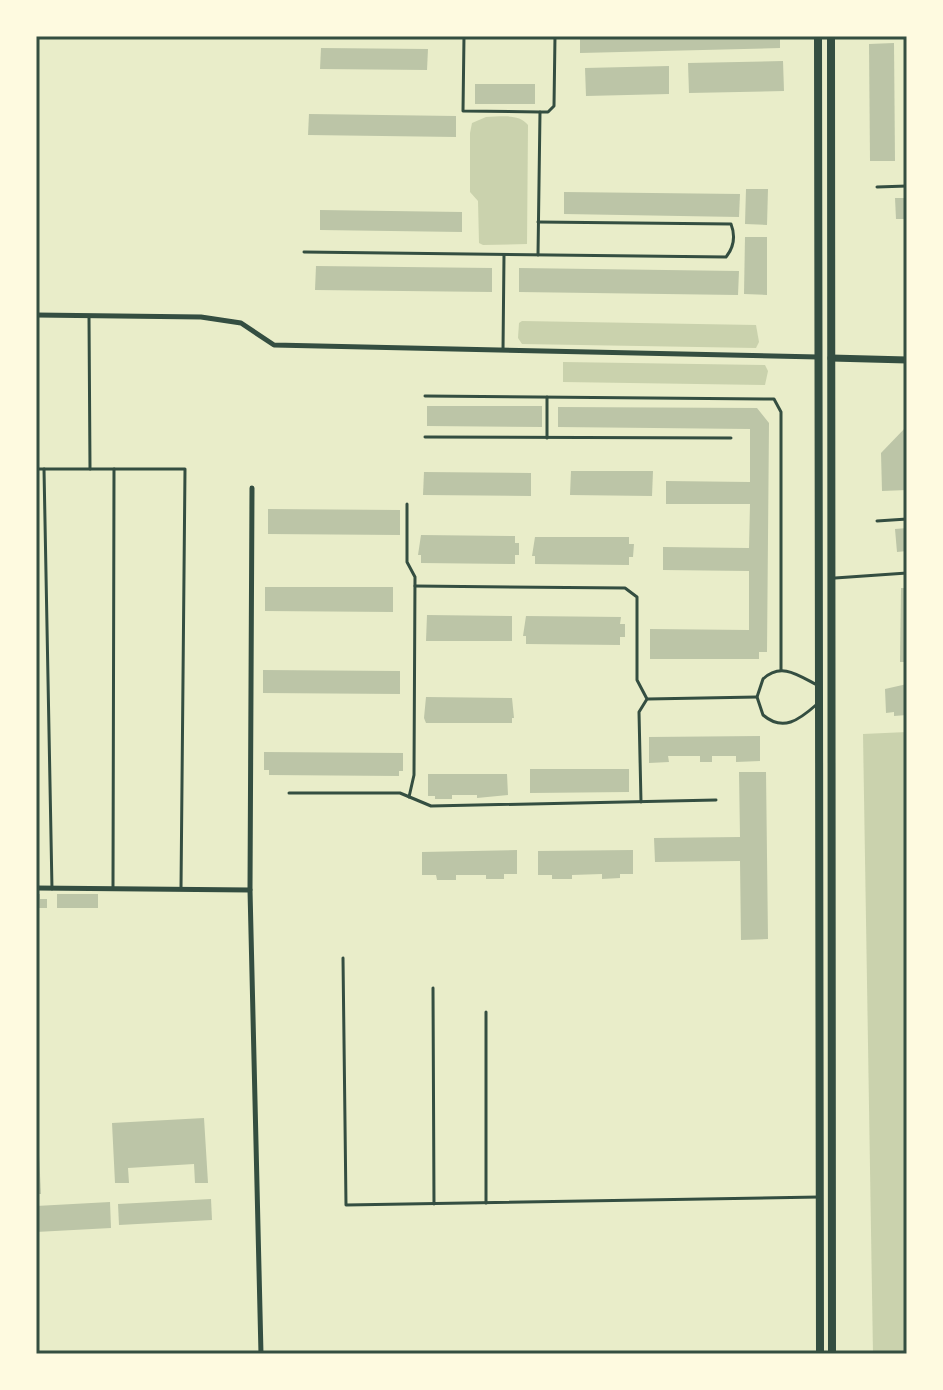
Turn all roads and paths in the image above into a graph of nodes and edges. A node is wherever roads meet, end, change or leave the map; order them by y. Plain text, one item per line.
1 (464, 36) edge
2 (555, 36) edge
3 (818, 36) edge
4 (831, 36) edge
5 (540, 112) junction
6 (907, 186) edge
7 (877, 187) dead end
8 (538, 222) junction
9 (304, 252) dead end
10 (504, 255) junction
11 (538, 255) junction
12 (36, 315) edge
13 (89, 315) junction
14 (503, 350) junction
15 (818, 357) junction
16 (831, 358) junction
17 (907, 360) edge
18 (425, 396) dead end
19 (547, 397) junction
20 (425, 437) dead end
21 (547, 438) junction
22 (731, 438) dead end
23 (36, 469) edge
24 (44, 469) junction
25 (90, 469) junction
26 (114, 469) junction
27 (252, 488) dead end
28 (407, 504) dead end
29 (907, 519) edge
30 (877, 521) dead end
31 (907, 573) edge
32 (831, 578) junction
33 (415, 586) junction
34 (781, 670) junction
35 (819, 686) junction
36 (757, 697) junction
37 (647, 699) junction
38 (819, 703) junction
39 (289, 793) dead end
40 (409, 797) junction
41 (716, 800) dead end
42 (641, 802) junction
43 (36, 888) edge
44 (52, 889) junction
45 (113, 889) junction
46 (181, 889) junction
47 (250, 890) junction
48 (343, 958) dead end
49 (433, 988) dead end
50 (486, 1012) dead end
51 (907, 1131) edge
52 (907, 1163) edge
53 (819, 1197) junction
54 (486, 1203) junction
55 (434, 1204) junction
56 (261, 1354) edge
57 (820, 1354) edge
58 (832, 1354) edge

1 - 5 lane
2 - 5 lane
3 - 15 main road
4 - 16 main road
5 - 8 lane
6 - 7 lane
8 - 11 lane
8 - 11 lane
9 - 10 lane
10 - 11 lane
10 - 14 lane
12 - 13 street
13 - 14 street
13 - 25 lane
14 - 15 street
15 - 35 main road
16 - 17 street
16 - 32 main road
18 - 19 lane
19 - 21 lane
19 - 34 lane
20 - 21 lane
21 - 22 lane
23 - 24 lane
24 - 25 lane
24 - 44 lane
25 - 26 lane
26 - 45 lane
26 - 46 lane
27 - 47 street
28 - 33 lane
29 - 30 lane
31 - 32 lane
32 - 58 main road
33 - 37 lane
33 - 40 lane
34 - 35 lane
34 - 36 lane
35 - 38 main road
36 - 37 lane
36 - 38 lane
37 - 42 lane
38 - 53 main road
39 - 40 lane
40 - 42 lane
41 - 42 lane
43 - 44 street
44 - 45 street
45 - 46 street
46 - 47 street
47 - 56 street
48 - 55 lane
49 - 55 lane
50 - 54 lane
51 - 52 path
53 - 54 lane
53 - 57 main road
54 - 55 lane

